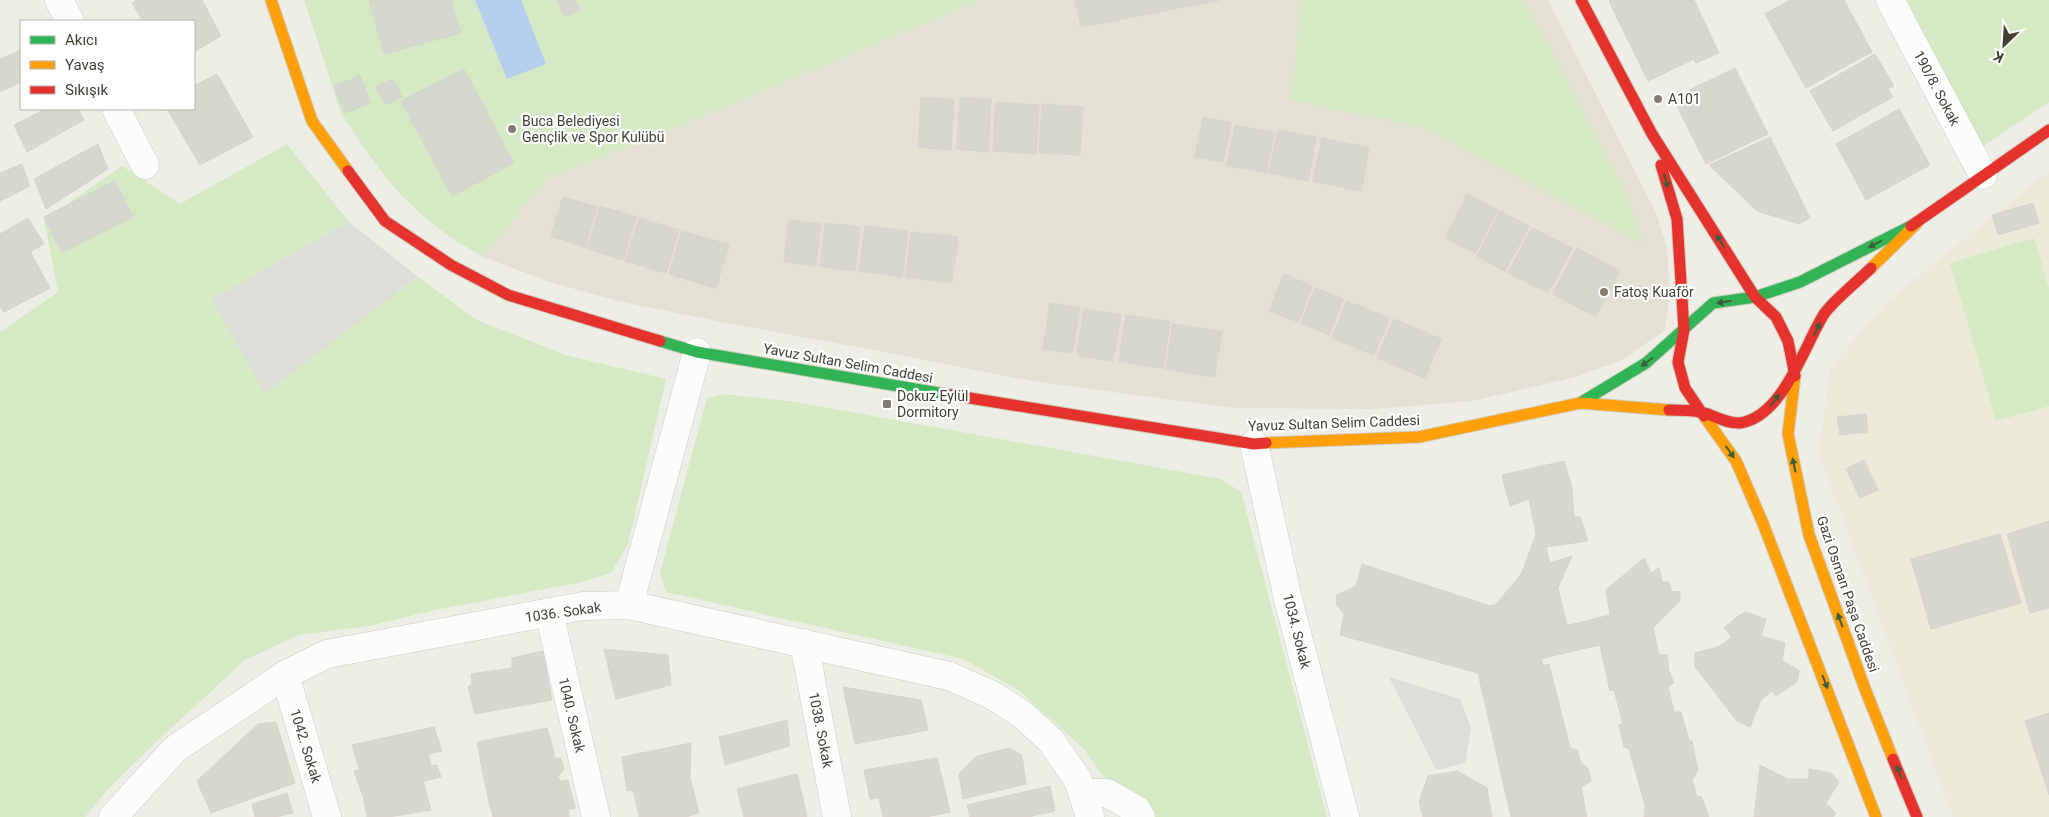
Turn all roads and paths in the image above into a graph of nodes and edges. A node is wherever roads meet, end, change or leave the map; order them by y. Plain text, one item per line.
1 (59, 0) edge
2 (270, 0) edge
3 (1582, 0) edge
4 (1890, 0) edge
5 (69, 20) edge
6 (117, 110) edge
7 (2049, 130) edge
8 (1652, 134) junction
9 (145, 166) dead end
10 (1983, 175) junction
11 (1918, 222) junction
12 (1755, 297) junction
13 (1684, 330) junction
14 (697, 352) junction
15 (1794, 372) junction
16 (1580, 403) junction
17 (1701, 412) junction
18 (1254, 444) junction
19 (629, 605) junction
20 (549, 612) junction
21 (804, 643) junction
22 (285, 675) junction
23 (1086, 805) edge
24 (113, 817) edge
25 (327, 817) edge
26 (596, 817) edge
27 (837, 817) edge
28 (1141, 817) edge
29 (1345, 817) edge
30 (1876, 817) edge
31 (1917, 817) edge

1 - 5 street
2 - 14 main road, Yavuz Sultan Selim Caddesi
3 - 8 main road
4 - 10 street, 190/8. Sokak
6 - 9 street
7 - 10 main road
12 -> 8 main road
8 -> 13 main road
10 - 11 main road
11 -> 12 main road
15 -> 11 main road
12 -> 13 main road
12 - 15 main road
13 -> 16 main road
13 - 17 main road
14 - 18 main road, Yavuz Sultan Selim Caddesi
14 - 19 street
17 -> 15 main road
31 -> 15 main road, Gazi Osman Paşa Caddesi
16 - 17 main road
16 - 18 main road, Yavuz Sultan Selim Caddesi
17 -> 30 main road
18 - 29 street, 1034. Sokak
19 - 20 street, 1036. Sokak
19 - 21 street, 1036. Sokak
20 - 22 street, 1036. Sokak
20 - 26 street, 1040. Sokak
21 - 23 street, 1036. Sokak
21 - 27 street, 1038. Sokak
22 - 24 street, 1036. Sokak
22 - 25 street, 1042. Sokak
23 - 28 street

